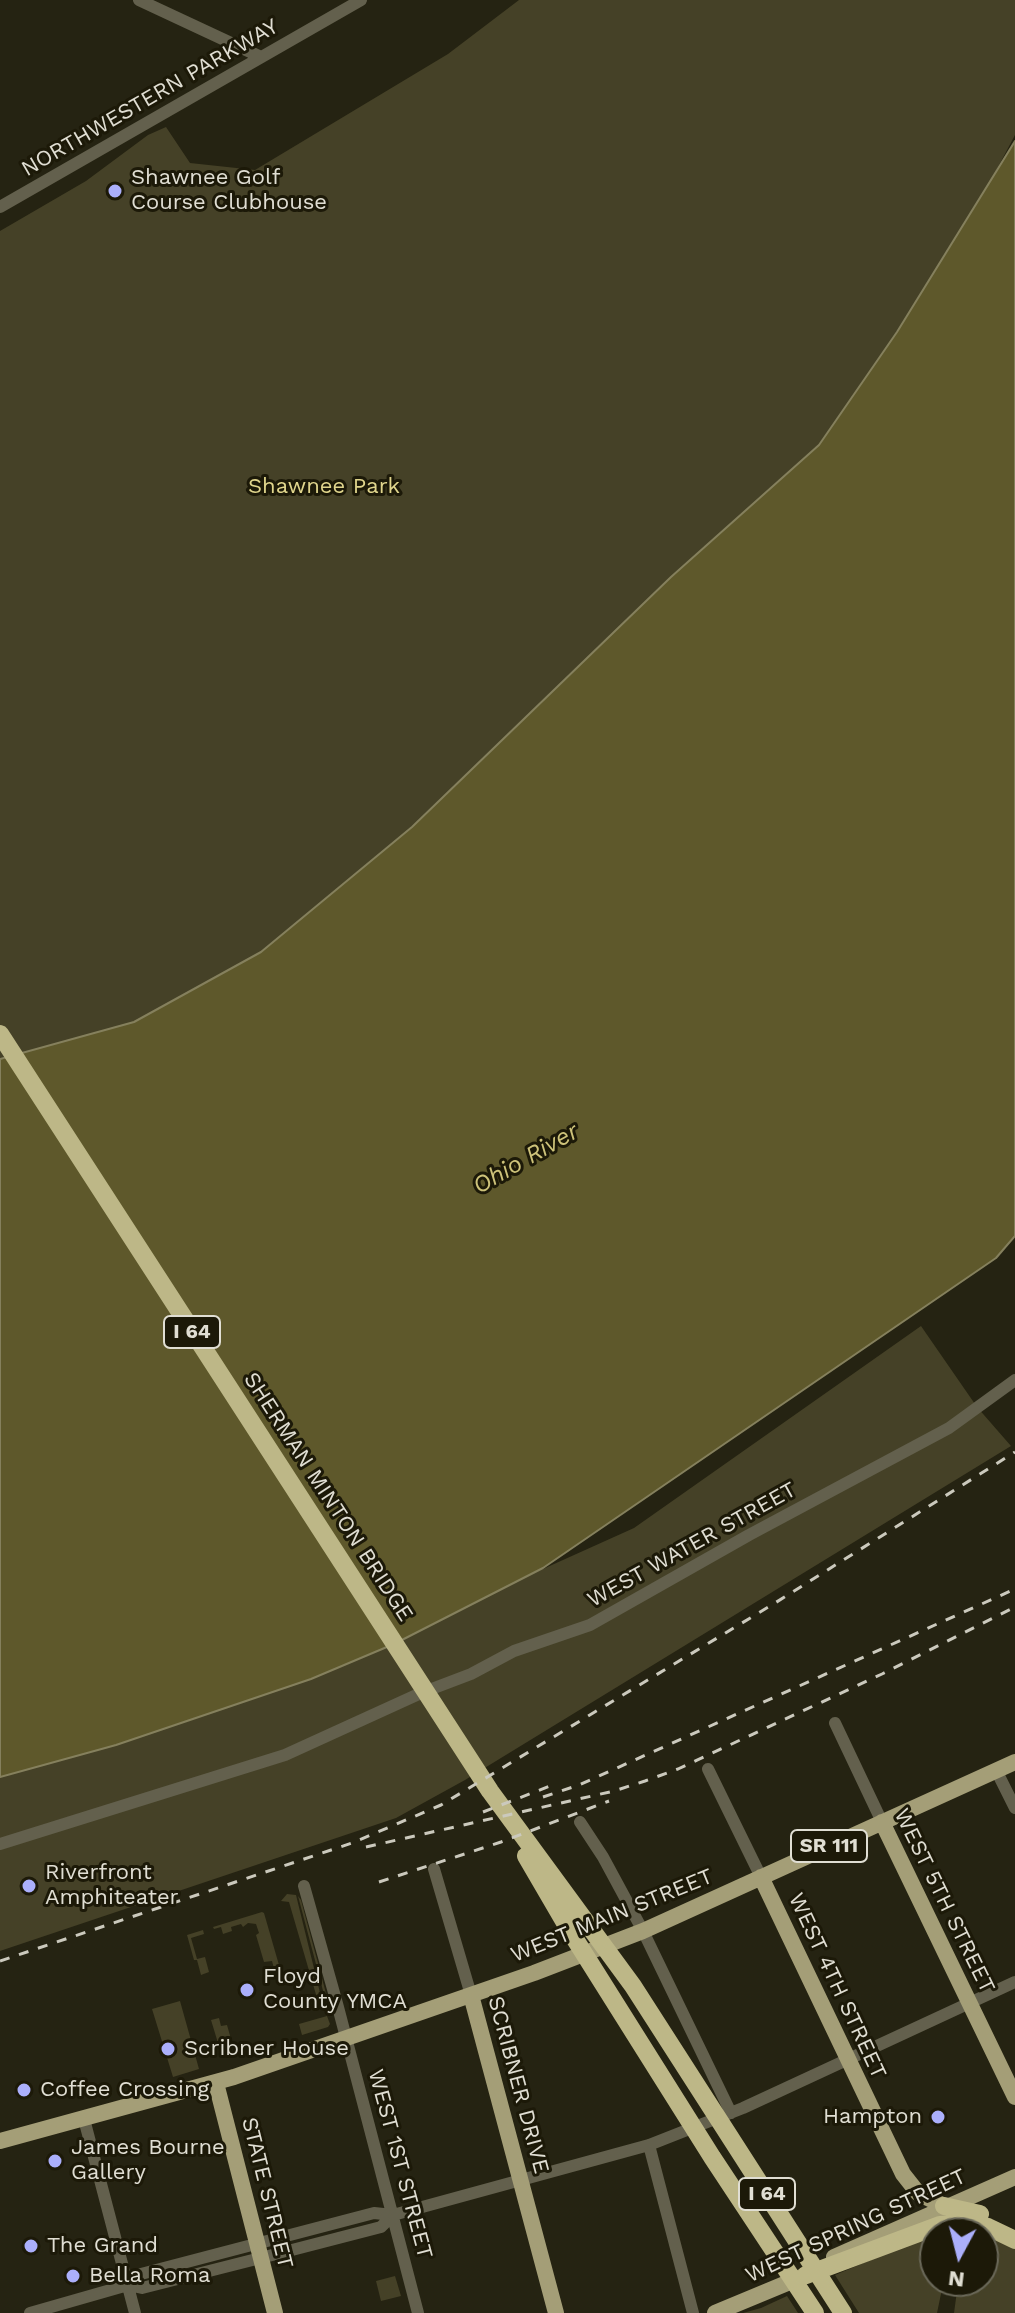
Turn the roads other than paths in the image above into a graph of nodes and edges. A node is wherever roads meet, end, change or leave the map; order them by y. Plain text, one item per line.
1 (139, 0) edge
2 (361, 0) edge
3 (261, 57) junction
4 (0, 207) edge
5 (0, 1034) edge
6 (0, 1044) edge
7 (1015, 1380) edge
8 (835, 1723) dead end
9 (1015, 1762) edge
10 (708, 1769) dead end
11 (996, 1770) junction
12 (1015, 1808) edge
13 (580, 1822) dead end
14 (882, 1822) junction
15 (22, 1825) dead end
16 (17, 1838) junction
17 (0, 1844) edge
18 (434, 1869) dead end
19 (761, 1877) junction
20 (304, 1886) dead end
21 (643, 1931) junction
22 (1015, 1982) edge
23 (624, 1991) junction
24 (471, 1995) junction
25 (969, 2004) junction
26 (346, 2038) junction
27 (848, 2059) junction
28 (679, 2077) junction
29 (223, 2081) junction
30 (1015, 2097) edge
31 (731, 2113) junction
32 (84, 2119) junction
33 (0, 2141) edge
34 (649, 2145) junction
35 (1015, 2177) edge
36 (520, 2180) junction
37 (944, 2206) junction
38 (393, 2215) junction
39 (1015, 2229) edge
40 (1015, 2240) edge
41 (259, 2251) junction
42 (804, 2276) junction
43 (128, 2285) junction
44 (828, 2308) edge
45 (30, 2313) edge
46 (135, 2313) edge
47 (275, 2313) edge
48 (418, 2313) edge
49 (556, 2313) edge
50 (693, 2313) edge
51 (715, 2313) edge
52 (853, 2313) edge

1 - 3 street
2 - 3 street, NORTHWESTERN PARKWAY
3 - 4 street, NORTHWESTERN PARKWAY
5 - 23 highway, SHERMAN MINTON BRIDGE / I 64
5 - 23 highway, SHERMAN MINTON BRIDGE / I 64
6 - 23 highway
7 - 16 street, WEST WATER STREET
8 - 14 street, WEST 5TH STREET
9 - 11 main road, WEST MAIN STREET / SR 111
10 - 19 street, WEST 4TH STREET
11 - 12 street
11 - 14 main road, WEST MAIN STREET / SR 111
13 - 21 street
14 - 19 main road, WEST MAIN STREET / SR 111
14 - 25 main road, WEST 5TH STREET
15 - 16 street
16 - 17 street, WEST WATER STREET
18 - 24 street, SCRIBNER DRIVE
19 - 21 main road, WEST MAIN STREET / SR 111
19 - 27 main road, WEST 4TH STREET
20 - 26 street, WEST 1ST STREET
21 - 24 main road, WEST MAIN STREET / SR 111
21 - 31 street
22 - 25 street
23 - 28 highway, I 64
24 - 26 main road, WEST MAIN STREET / SR 111
24 - 36 main road, SCRIBNER DRIVE
25 - 27 street
25 - 30 main road, WEST 5TH STREET
26 - 29 main road, WEST MAIN STREET / SR 111
26 - 38 street, WEST 1ST STREET
27 - 31 street
27 - 37 main road, WEST 4TH STREET
28 - 44 highway, I 64
28 - 44 highway, I 64
29 - 32 main road, WEST MAIN STREET
29 - 41 main road, STATE STREET
31 - 34 street
32 - 33 main road, WEST MAIN STREET
32 - 43 street
34 - 36 street
34 - 50 street
35 - 37 main road, WEST SPRING STREET
36 - 38 street
36 - 49 main road, SCRIBNER DRIVE
37 - 39 highway
37 - 42 main road, WEST SPRING STREET
38 - 41 street
38 - 48 street, WEST 1ST STREET
40 - 42 highway
41 - 43 street
41 - 47 main road, STATE STREET
42 - 51 main road, WEST SPRING STREET
43 - 45 street
43 - 46 street
44 - 52 highway

